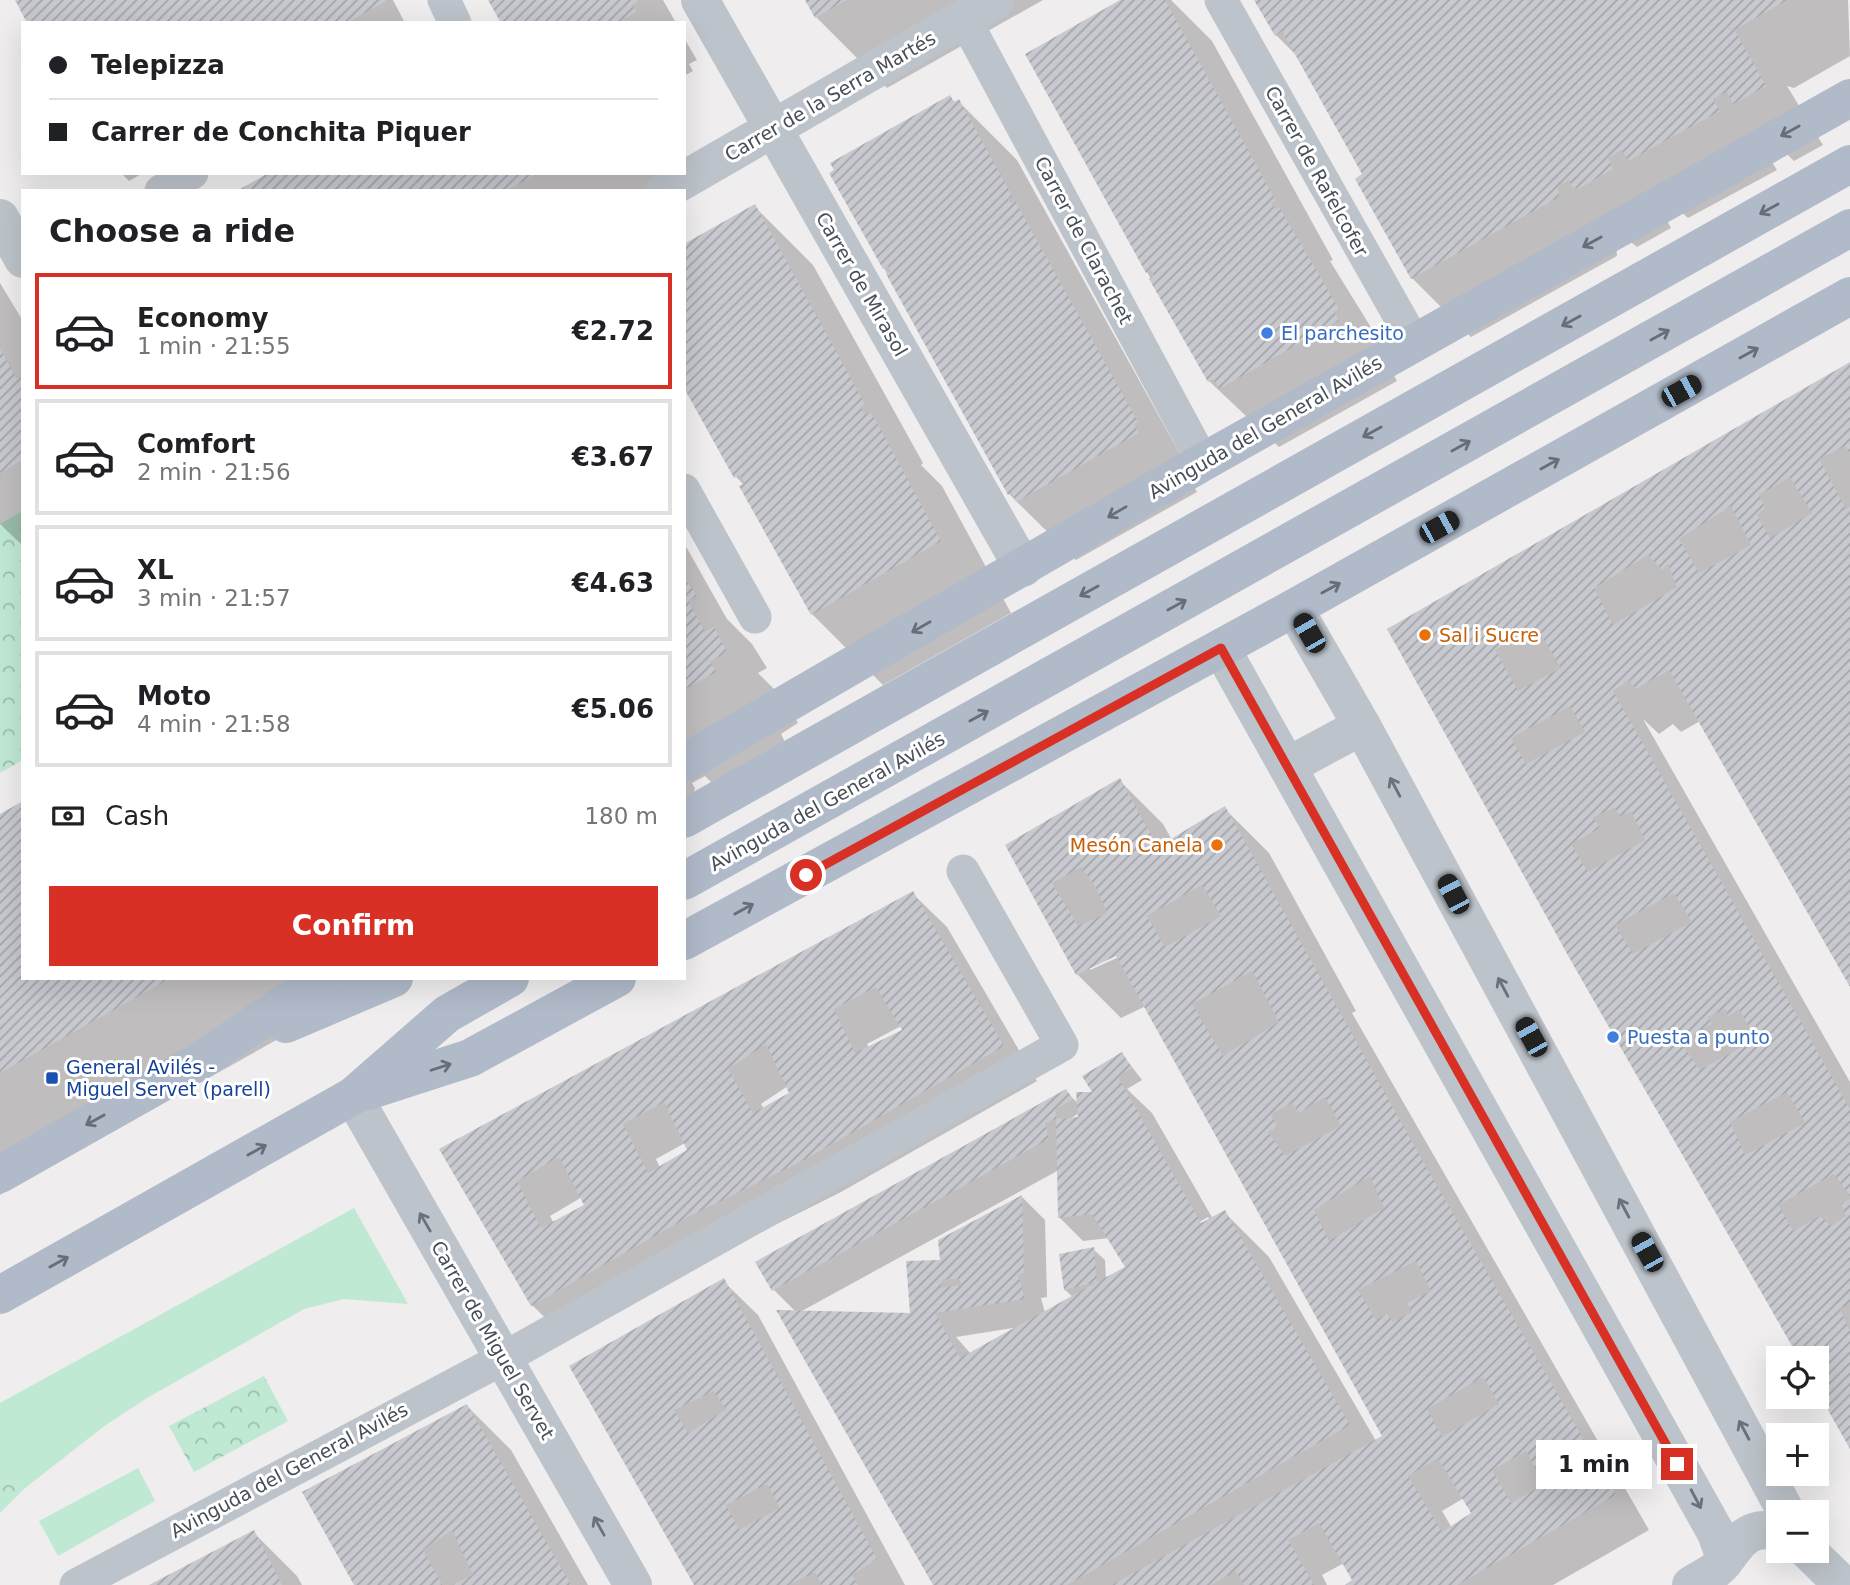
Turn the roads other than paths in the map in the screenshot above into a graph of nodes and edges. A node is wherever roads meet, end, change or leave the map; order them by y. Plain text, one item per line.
1 (444, 0) edge
2 (700, 0) edge
3 (1221, 0) edge
4 (979, 9) edge
5 (454, 21) edge
6 (1850, 98) edge
7 (774, 129) junction
8 (1850, 164) edge
9 (189, 175) edge
10 (164, 189) edge
11 (669, 189) edge
12 (0, 218) edge
13 (1850, 228) edge
14 (21, 255) edge
15 (1850, 296) edge
16 (1414, 342) junction
17 (1203, 462) junction
18 (686, 494) edge
19 (1023, 568) junction
20 (1294, 608) junction
21 (755, 617) dead end
22 (1221, 648) junction
23 (1362, 726) junction
24 (686, 762) edge
25 (1288, 765) junction
26 (686, 818) edge
27 (963, 871) dead end
28 (686, 880) edge
29 (686, 940) edge
30 (320, 980) edge
31 (389, 980) edge
32 (506, 980) edge
33 (613, 980) edge
34 (198, 1062) junction
35 (353, 1096) junction
36 (0, 1174) edge
37 (0, 1295) edge
38 (504, 1358) junction
39 (1780, 1500) edge
40 (1766, 1531) edge
41 (1810, 1563) edge
42 (1724, 1568) edge
43 (76, 1585) edge
44 (633, 1585) edge
45 (1691, 1585) edge
46 (1843, 1585) edge

1 - 5 street
2 - 7 street, Carrer de Mirasol
3 - 16 street, Carrer de Rafelcofer
4 - 7 street, Carrer de la Serra Martés
4 - 17 street, Carrer de Clarachet
6 -> 16 main road, Avinguda del General Avilés
7 - 11 street, Carrer de la Serra Martés
7 - 19 street, Carrer de Mirasol
8 -> 26 main road
9 - 10 street
12 - 14 street
28 -> 13 main road, Avinguda del General Avilés
20 -> 15 main road
16 - 17 main road, Avinguda del General Avilés
17 -> 19 main road, Avinguda del General Avilés
18 - 21 street
19 -> 24 main road, Avinguda del General Avilés
20 - 22 main road
20 - 23 street
22 - 25 street
29 -> 22 main road
23 - 25 street
39 -> 23 street
25 -> 42 street
27 - 38 street, Avinguda del General Avilés
30 - 34 main road
31 - 34 main road
32 - 35 main road
35 -> 33 main road
34 -> 36 main road
37 -> 35 main road
38 -> 35 street, Carrer de Miguel Servet
38 - 43 street, Avinguda del General Avilés
44 -> 38 street, Carrer de Miguel Servet
40 - 42 street
41 - 46 street
42 - 45 street

